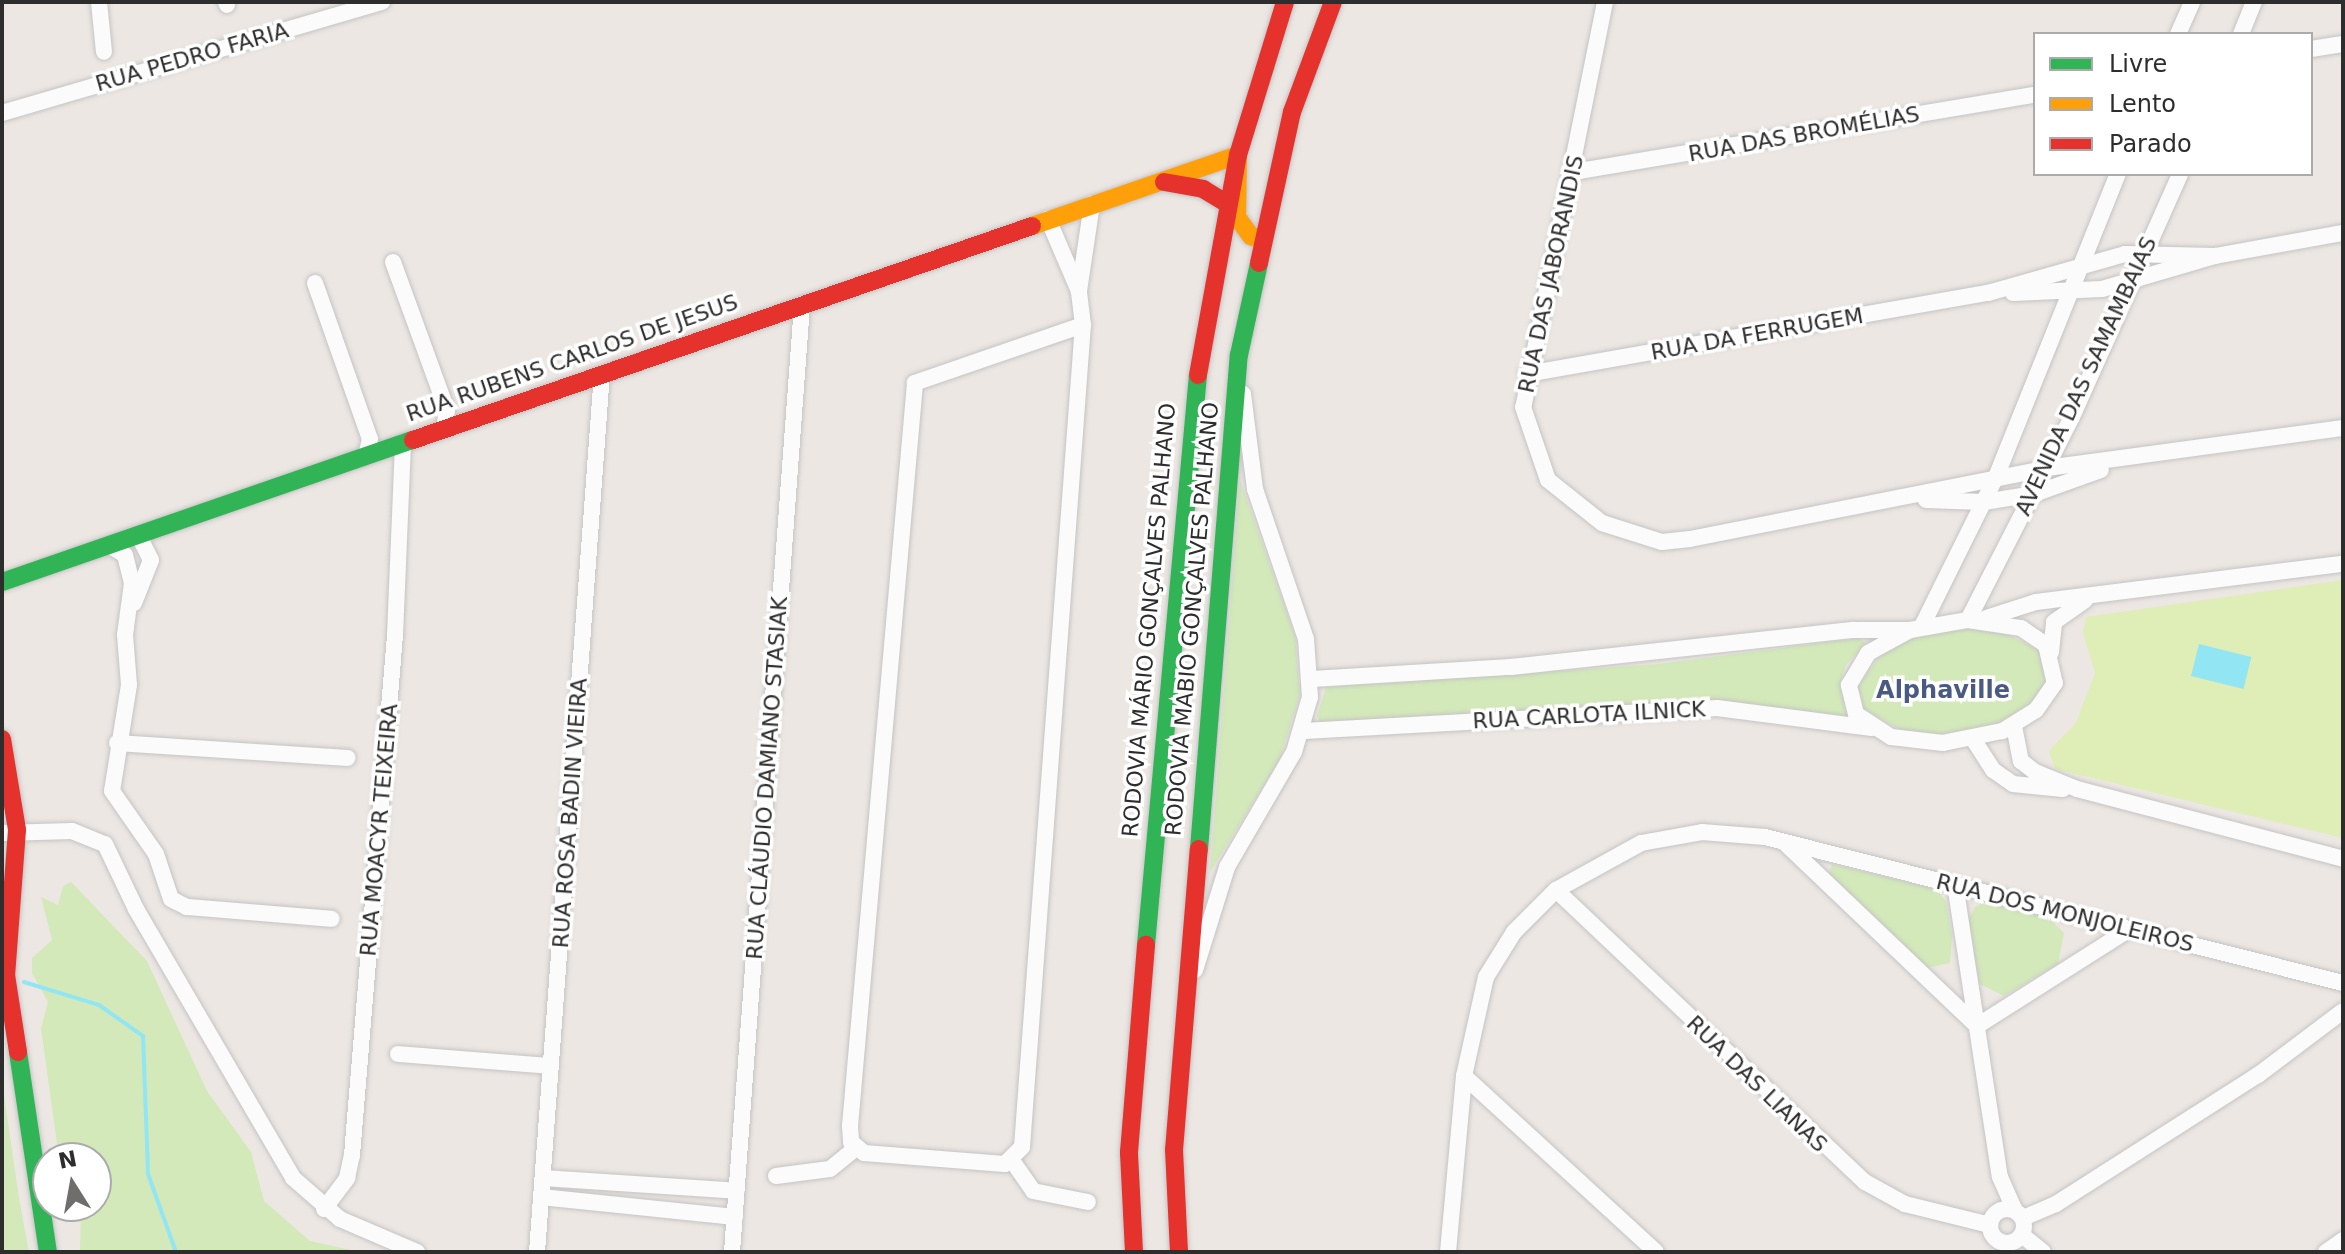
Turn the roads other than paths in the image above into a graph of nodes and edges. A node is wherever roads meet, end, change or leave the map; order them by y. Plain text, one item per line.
1 (99, 2) edge
2 (382, 2) edge
3 (1285, 2) edge
4 (1333, 2) edge
5 (1605, 2) edge
6 (2192, 2) edge
7 (2254, 2) edge
8 (2179, 32) edge
9 (2242, 32) edge
10 (2343, 44) edge
11 (2313, 49) edge
12 (104, 52) dead end
13 (2033, 95) edge
14 (2, 113) edge
15 (1238, 155) junction
16 (1573, 172) junction
17 (2117, 176) edge
18 (2179, 176) edge
19 (1159, 181) junction
20 (1092, 204) junction
21 (1228, 204) junction
22 (1048, 219) junction
23 (2343, 233) edge
24 (1263, 239) junction
25 (2144, 255) junction
26 (2215, 256) junction
27 (393, 262) dead end
28 (2077, 271) junction
29 (2133, 278) junction
30 (315, 283) dead end
31 (1079, 291) junction
32 (1988, 293) junction
33 (2071, 294) junction
34 (802, 305) junction
35 (1083, 325) junction
36 (1239, 355) junction
37 (602, 374) junction
38 (1527, 374) junction
39 (444, 428) junction
40 (2343, 428) edge
41 (403, 442) junction
42 (366, 456) junction
43 (2122, 462) junction
44 (2047, 468) junction
45 (1996, 477) junction
46 (2034, 494) junction
47 (1904, 499) junction
48 (1984, 502) junction
49 (139, 536) junction
50 (110, 546) junction
51 (2343, 564) edge
52 (2, 582) edge
53 (2095, 596) junction
54 (127, 614) junction
55 (1974, 620) junction
56 (1916, 628) junction
57 (2051, 652) junction
58 (1312, 679) junction
59 (2014, 726) junction
60 (1872, 728) junction
61 (1304, 731) junction
62 (2, 739) edge
63 (1973, 739) junction
64 (117, 743) junction
65 (348, 758) dead end
66 (2077, 789) junction
67 (10, 832) edge
68 (1786, 843) junction
69 (2343, 859) edge
70 (1955, 884) junction
71 (1556, 890) junction
72 (332, 919) dead end
73 (2128, 930) junction
74 (2343, 983) edge
75 (1186, 994) junction
76 (2343, 1011) edge
77 (1977, 1026) junction
78 (398, 1054) dead end
79 (551, 1066) junction
80 (1464, 1076) junction
81 (856, 1148) junction
82 (1013, 1162) junction
83 (776, 1176) dead end
84 (2000, 1177) junction
85 (543, 1178) junction
86 (737, 1191) junction
87 (541, 1197) junction
88 (1088, 1202) dead end
89 (324, 1209) junction
90 (735, 1217) junction
91 (2020, 1221) junction
92 (1993, 1232) edge
93 (2343, 1240) edge
94 (48, 1252) edge
95 (417, 1252) edge
96 (537, 1252) edge
97 (732, 1252) edge
98 (1134, 1252) edge
99 (1179, 1252) edge
100 (1448, 1252) edge
101 (1656, 1252) edge
102 (2043, 1252) edge
103 (2326, 1252) edge

1 - 12 street
2 - 14 street, RUA PEDRO FARIA
3 - 15 main road, RODOVIA MÁRIO GONÇALVES PALHANO
4 - 24 main road, RODOVIA MABIO GONÇALVES PALHANO
5 - 16 street, RUA DAS JABORANDIS
6 - 8 street
7 - 9 street
10 - 11 street
13 - 16 street, RUA DAS BROMÉLIAS
15 - 19 main road, RUA RUBENS CARLOS DE JESUS
15 - 21 main road, RODOVIA MÁRIO GONÇALVES PALHANO
15 - 24 main road
16 - 38 street, RUA DAS JABORANDIS
17 - 28 street, AVENIDA DAS SAMAMBAIAS
18 - 25 street, AVENIDA DAS SAMAMBAIAS
19 - 20 main road, RUA RUBENS CARLOS DE JESUS
19 - 21 main road, RUA RUBENS CARLOS DE JESUS
20 - 22 main road, RUA RUBENS CARLOS DE JESUS
20 - 31 street
21 - 98 main road, RODOVIA MÁRIO GONÇALVES PALHANO
22 - 31 street
22 - 34 main road, RUA RUBENS CARLOS DE JESUS
23 - 26 street, RUA DA FERRUGEM
24 - 36 main road, RODOVIA MABIO GONÇALVES PALHANO
25 - 26 street, RUA DA FERRUGEM
25 - 28 street, RUA DA FERRUGEM
25 - 29 street, AVENIDA DAS SAMAMBAIAS
26 - 29 street, RUA DA FERRUGEM
27 - 39 street
28 - 32 street, RUA DA FERRUGEM
28 - 33 street, AVENIDA DAS SAMAMBAIAS
29 - 33 street, RUA DA FERRUGEM
29 - 44 street, AVENIDA DAS SAMAMBAIAS
30 - 42 street
31 - 35 street
32 - 33 street, RUA DA FERRUGEM
32 - 38 street, RUA DA FERRUGEM
33 - 45 street, AVENIDA DAS SAMAMBAIAS
34 - 37 main road, RUA RUBENS CARLOS DE JESUS
34 - 86 street, RUA CLÁUDIO DAMIANO STASIAK
35 - 81 street
35 - 82 street
36 - 58 street
36 - 75 main road, RODOVIA MABIO GONÇALVES PALHANO
37 - 39 main road, RUA RUBENS CARLOS DE JESUS
37 - 79 street, RUA ROSA BADIN VIEIRA
38 - 47 street, RUA DAS JABORANDIS
39 - 41 main road, RUA RUBENS CARLOS DE JESUS
40 - 43 street
41 - 42 main road, RUA RUBENS CARLOS DE JESUS
41 - 89 street, RUA MOACYR TEIXEIRA
42 - 49 main road, RUA RUBENS CARLOS DE JESUS
43 - 44 street
43 - 46 street
44 - 45 street
44 - 46 street, AVENIDA DAS SAMAMBAIAS
45 - 47 street
45 - 48 street, AVENIDA DAS SAMAMBAIAS
46 - 48 street
46 - 55 street, AVENIDA DAS SAMAMBAIAS
47 - 48 street
48 - 56 street, AVENIDA DAS SAMAMBAIAS
49 - 50 main road, RUA RUBENS CARLOS DE JESUS
49 - 54 street
50 - 52 main road, RUA RUBENS CARLOS DE JESUS
50 - 54 street
51 - 53 street
53 - 55 street
53 - 57 street
54 - 64 street
55 - 56 street
55 - 57 street
56 - 58 street
56 - 60 street
57 - 59 street
58 - 61 street
59 - 63 street
59 - 66 street
60 - 61 street, RUA CARLOTA ILNICK
60 - 63 street, RUA CARLOTA ILNICK
61 - 75 street
62 - 67 main road
63 - 66 street
64 - 65 street
64 - 72 street
66 - 69 street
67 - 89 street
67 - 94 main road
68 - 70 street, RUA DOS MONJOLEIROS
68 - 71 street, RUA DOS MONJOLEIROS
68 - 77 street
70 - 73 street, RUA DOS MONJOLEIROS
70 - 77 street
71 - 80 street, RUA DOS MONJOLEIROS
71 - 92 street, RUA DAS LIANAS
73 - 74 street, RUA DOS MONJOLEIROS
73 - 77 street
75 - 99 main road, RODOVIA MABIO GONÇALVES PALHANO
76 - 91 street
77 - 84 street
78 - 79 street
79 - 85 street, RUA ROSA BADIN VIEIRA
80 - 100 street, RUA DOS MONJOLEIROS
80 - 101 street
81 - 82 street
81 - 83 street
82 - 88 street
84 - 91 street
84 - 92 street
85 - 86 street
85 - 87 street, RUA ROSA BADIN VIEIRA
86 - 90 street, RUA CLÁUDIO DAMIANO STASIAK
87 - 90 street
87 - 96 street, RUA ROSA BADIN VIEIRA
89 - 95 street
90 - 97 street, RUA CLÁUDIO DAMIANO STASIAK
91 - 92 street
91 - 92 street
91 - 102 street
93 - 103 street

